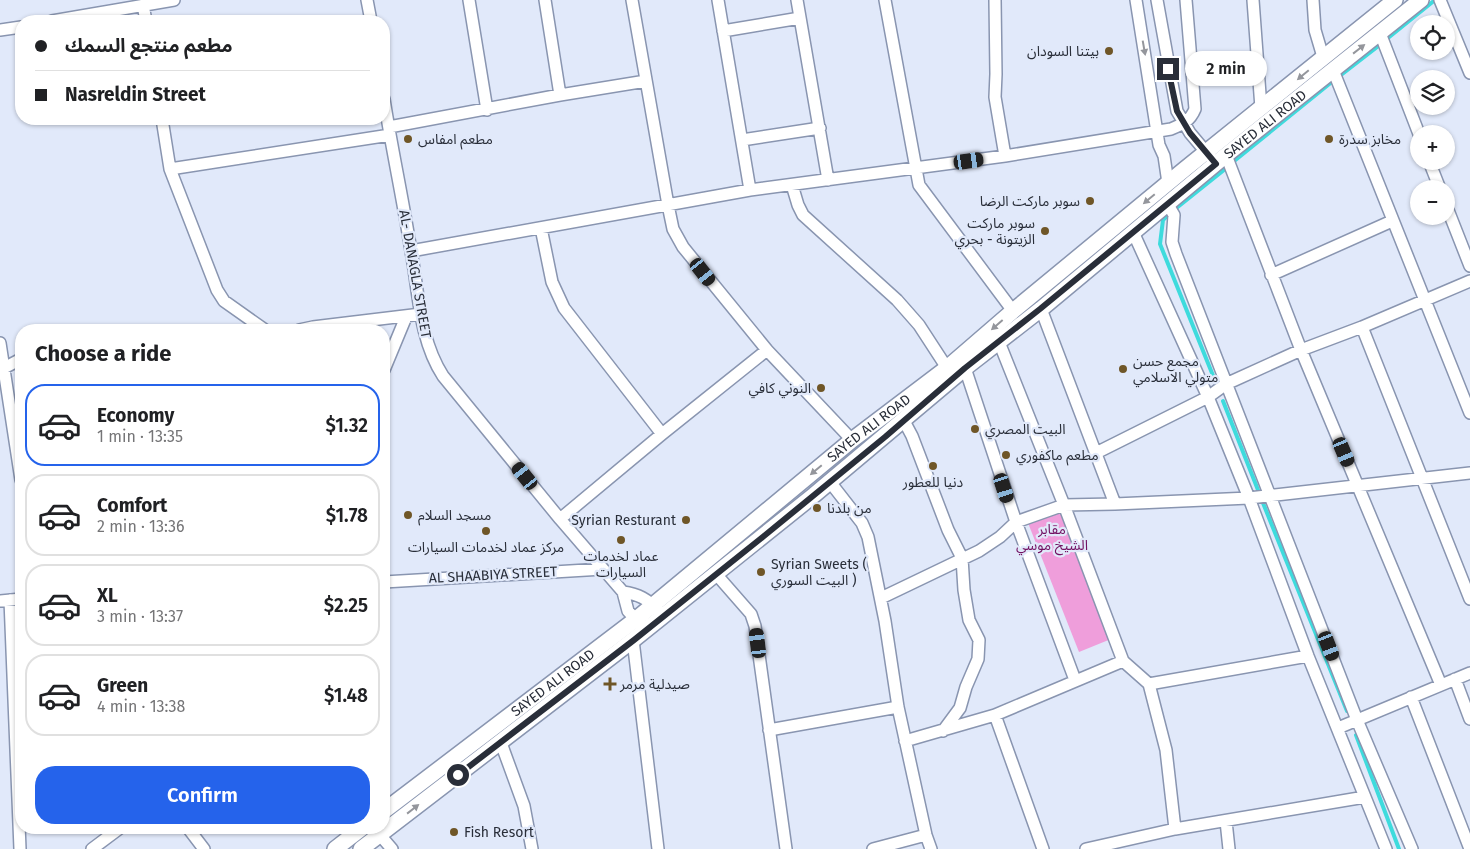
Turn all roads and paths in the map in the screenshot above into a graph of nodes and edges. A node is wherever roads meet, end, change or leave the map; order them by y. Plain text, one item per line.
1 (174, 0) edge
2 (367, 0) edge
3 (468, 0) edge
4 (545, 0) edge
5 (632, 0) edge
6 (718, 0) edge
7 (797, 0) edge
8 (885, 0) edge
9 (995, 0) edge
10 (1136, 0) edge
11 (1157, 0) edge
12 (1186, 0) edge
13 (1253, 0) edge
14 (1313, 0) edge
15 (1395, 0) edge
16 (1421, 0) edge
17 (1440, 0) edge
18 (143, 5) junction
19 (1380, 5) edge
20 (86, 15) edge
21 (145, 15) edge
22 (369, 15) edge
23 (800, 18) junction
24 (15, 28) edge
25 (0, 30) edge
26 (724, 31) junction
27 (1380, 33) junction
28 (1323, 57) junction
29 (1333, 70) junction
30 (1470, 73) edge
31 (646, 81) junction
32 (560, 95) junction
33 (1261, 108) junction
34 (487, 110) junction
35 (1184, 124) junction
36 (163, 125) edge
37 (388, 125) edge
38 (1416, 125) edge
39 (820, 128) junction
40 (389, 131) junction
41 (1158, 131) junction
42 (742, 140) junction
43 (1005, 156) junction
44 (1216, 157) junction
45 (916, 168) junction
46 (170, 169) junction
47 (828, 180) junction
48 (1168, 183) junction
49 (792, 184) junction
50 (750, 190) junction
51 (1167, 203) junction
52 (668, 205) junction
53 (1392, 221) junction
54 (1454, 225) edge
55 (541, 228) junction
56 (1133, 232) junction
57 (411, 250) junction
58 (1470, 266) edge
59 (1271, 275) junction
60 (1470, 281) edge
61 (1424, 300) junction
62 (1040, 309) junction
63 (1013, 311) junction
64 (421, 314) junction
65 (406, 317) junction
66 (257, 324) edge
67 (334, 324) edge
68 (1362, 328) junction
69 (998, 342) junction
70 (0, 343) edge
71 (767, 350) junction
72 (1301, 350) junction
73 (390, 356) edge
74 (15, 362) edge
75 (947, 368) junction
76 (965, 368) junction
77 (2, 369) edge
78 (1226, 384) junction
79 (1208, 397) junction
80 (1470, 413) edge
81 (904, 421) junction
82 (873, 423) junction
83 (662, 434) junction
84 (885, 437) junction
85 (852, 440) junction
86 (15, 445) edge
87 (1096, 453) junction
88 (1470, 473) edge
89 (1422, 479) junction
90 (830, 482) junction
91 (1358, 486) junction
92 (1270, 495) junction
93 (1249, 498) junction
94 (1064, 504) junction
95 (1115, 504) junction
96 (560, 518) junction
97 (1016, 522) junction
98 (962, 558) junction
99 (603, 569) junction
100 (716, 574) junction
101 (390, 582) edge
102 (623, 592) junction
103 (880, 598) junction
104 (1470, 599) edge
105 (10, 600) edge
106 (653, 604) junction
107 (662, 618) junction
108 (634, 620) junction
109 (648, 628) junction
110 (634, 640) junction
111 (1308, 656) junction
112 (1123, 661) junction
113 (1470, 673) edge
114 (1455, 679) junction
115 (1075, 680) junction
116 (1149, 684) junction
117 (1441, 685) junction
118 (1411, 698) junction
119 (898, 707) junction
120 (995, 715) junction
121 (1470, 719) edge
122 (1357, 720) junction
123 (15, 724) edge
124 (1338, 728) junction
125 (769, 730) junction
126 (943, 731) junction
127 (905, 741) junction
128 (501, 743) junction
129 (1365, 797) junction
130 (390, 806) edge
131 (1226, 820) junction
132 (390, 822) edge
133 (1175, 829) junction
134 (19, 834) edge
135 (112, 834) edge
136 (193, 834) edge
137 (354, 834) edge
138 (374, 834) edge
139 (380, 834) edge
140 (926, 835) junction
141 (1115, 846) edge
142 (20, 849) edge
143 (92, 849) edge
144 (204, 849) edge
145 (334, 849) edge
146 (361, 849) edge
147 (392, 849) edge
148 (532, 849) edge
149 (658, 849) edge
150 (786, 849) edge
151 (873, 849) edge
152 (931, 849) edge
153 (1043, 849) edge
154 (1086, 849) edge
155 (1229, 849) edge
156 (1386, 849) edge
157 (1412, 849) edge
158 (1470, 849) edge

1 - 18 street
2 - 22 street
3 - 34 street
4 - 32 street
5 - 31 street
6 - 26 street
7 - 23 street
8 - 45 street
9 - 43 street
10 -> 41 street
11 - 35 street
12 - 35 street
13 - 33 street
14 - 28 street
15 - 19 main road, SAYED ALI ROAD
16 - 27 main road, SAYED ALI ROAD
17 - 30 street
18 - 20 street
18 - 21 street
19 - 28 main road, SAYED ALI ROAD
23 - 26 street
23 - 39 street
24 - 25 street
26 - 42 street
29 -> 27 main road, SAYED ALI ROAD
27 - 38 street
28 -> 33 main road, SAYED ALI ROAD
29 - 44 main road, SAYED ALI ROAD
29 - 53 street
31 - 32 street
31 - 52 street
32 - 34 street
33 - 44 main road, SAYED ALI ROAD
34 - 40 street
35 - 41 street
35 - 44 street
36 - 46 street
37 - 40 street, AL- DANAGLA STREET
39 - 42 street
39 - 47 street
40 - 46 street
40 - 57 street, AL- DANAGLA STREET
41 - 43 street
41 - 48 street
42 - 50 street
43 - 45 street
44 - 48 main road, SAYED ALI ROAD
44 - 51 main road, SAYED ALI ROAD
44 - 59 street
45 - 47 street
45 - 63 street
46 - 66 street
47 - 49 street
48 -> 63 main road, SAYED ALI ROAD
49 - 50 street
49 - 75 street
50 - 52 street
51 - 56 main road, SAYED ALI ROAD
51 - 78 street
52 - 55 street
52 - 71 street
53 - 59 street
53 - 61 street
54 - 58 street
55 - 57 street
55 - 83 street
56 - 62 main road, SAYED ALI ROAD
56 - 79 street
57 - 64 street, AL- DANAGLA STREET
59 - 72 street
60 - 61 street
61 - 68 street
61 - 80 street
62 - 69 main road, SAYED ALI ROAD
62 - 87 street
63 -> 75 main road, SAYED ALI ROAD
64 - 65 street
64 - 96 street, AL- DANAGLA STREET
65 - 67 street
65 - 73 street
68 - 72 street
68 - 89 street
69 - 76 main road, SAYED ALI ROAD
69 - 94 street
70 - 77 street
71 - 83 street
71 - 85 street
72 - 78 street
72 - 91 street
74 - 77 street
75 - 82 main road, SAYED ALI ROAD
76 - 81 main road, SAYED ALI ROAD
76 - 97 street
77 - 86 street
78 - 79 street
78 - 92 street
79 - 87 street
79 - 93 street
81 - 84 main road, SAYED ALI ROAD
81 - 98 street
82 - 84 main road
82 - 85 main road, SAYED ALI ROAD
83 - 96 street
84 - 90 main road, SAYED ALI ROAD
85 -> 106 main road, SAYED ALI ROAD
87 - 95 street
88 - 89 street
89 - 91 street
89 - 104 street
90 - 100 main road, SAYED ALI ROAD
90 - 103 street
91 - 92 street
91 - 117 street
92 - 93 street
92 - 122 street
93 - 95 street
93 - 111 street
94 - 95 street
94 - 97 street
94 - 112 street
96 - 99 street, AL- DANAGLA STREET
97 - 98 street
97 - 115 street
98 - 103 street
98 - 126 street
99 - 101 street, AL SHAABIYA STREET
99 - 102 street, AL- DANAGLA STREET
100 - 107 main road, SAYED ALI ROAD
100 - 125 street
102 - 106 street
102 - 108 street
103 - 119 street
105 - 123 street
106 - 107 street
106 - 108 main road, SAYED ALI ROAD
107 - 109 main road, SAYED ALI ROAD
108 - 109 street
108 - 130 main road, SAYED ALI ROAD
109 - 110 main road, SAYED ALI ROAD
110 - 128 main road, SAYED ALI ROAD
110 - 149 street
111 - 116 street
111 - 124 street
112 - 115 street
112 - 116 street
113 - 114 street
114 - 117 street
114 - 121 street
115 - 120 street
116 - 133 street
117 - 118 street
118 - 122 street
118 - 158 street
119 - 125 street
119 - 127 street
120 - 126 street
120 - 153 street
122 - 124 street
122 - 157 street
124 - 129 street
125 - 150 street
126 - 127 street
127 - 140 street
132 -> 128 main road, SAYED ALI ROAD
128 - 148 street
129 - 131 street
129 - 156 street
131 - 133 street
131 - 155 street
133 - 141 street
134 - 142 street
135 - 143 street
136 - 144 street
137 - 145 main road
138 - 146 main road, SAYED ALI ROAD
139 - 147 street
140 - 151 street
140 - 152 street
141 - 154 street

